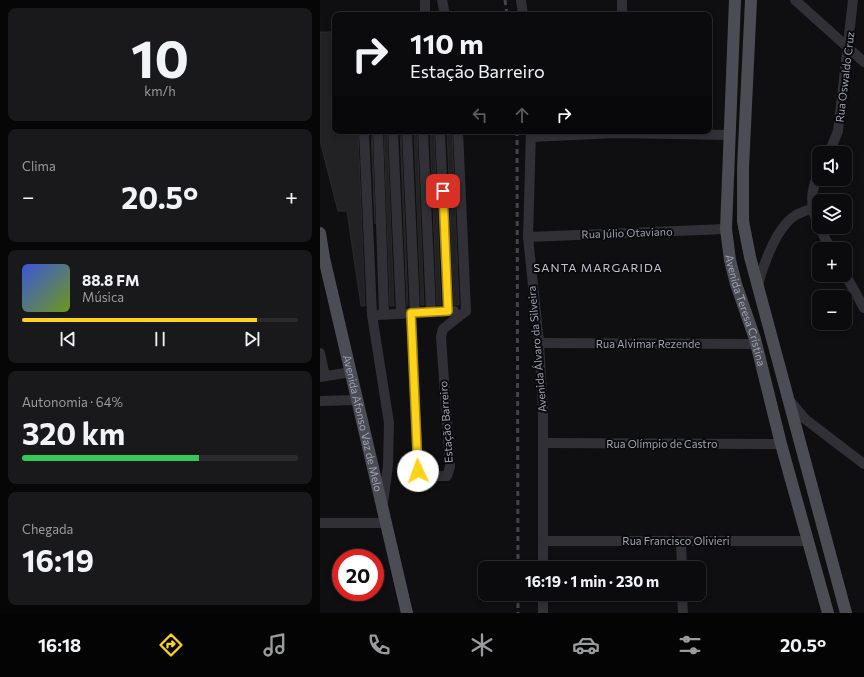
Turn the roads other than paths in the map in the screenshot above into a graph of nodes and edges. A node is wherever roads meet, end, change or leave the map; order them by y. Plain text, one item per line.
1 (424, 0) edge
2 (442, 0) edge
3 (521, 0) edge
4 (622, 0) edge
5 (735, 0) edge
6 (751, 0) edge
7 (795, 0) edge
8 (853, 0) edge
9 (425, 12) edge
10 (444, 12) edge
11 (523, 12) edge
12 (622, 12) edge
13 (849, 48) junction
14 (864, 62) edge
15 (364, 134) edge
16 (378, 134) edge
17 (393, 134) edge
18 (407, 134) edge
19 (423, 134) edge
20 (440, 134) edge
21 (458, 134) edge
22 (531, 134) edge
23 (692, 134) edge
24 (730, 135) junction
25 (832, 146) edge
26 (812, 209) edge
27 (726, 229) junction
28 (320, 233) edge
29 (528, 237) junction
30 (322, 258) edge
31 (849, 282) edge
32 (758, 285) junction
33 (864, 308) edge
34 (466, 310) junction
35 (448, 311) junction
36 (431, 312) junction
37 (409, 313) junction
38 (384, 314) junction
39 (372, 315) junction
40 (539, 343) junction
41 (756, 344) junction
42 (320, 353) edge
43 (351, 372) junction
44 (322, 376) edge
45 (788, 399) junction
46 (357, 400) junction
47 (320, 401) edge
48 (544, 443) junction
49 (781, 444) junction
50 (864, 464) edge
51 (382, 509) junction
52 (320, 523) edge
53 (385, 523) junction
54 (543, 541) junction
55 (809, 541) junction
56 (682, 542) junction
57 (543, 561) edge
58 (682, 561) edge
59 (543, 601) edge
60 (682, 601) edge
61 (407, 613) edge
62 (543, 613) edge
63 (683, 613) edge
64 (828, 613) edge
65 (846, 613) edge

1 - 9 street
2 - 10 street
3 - 11 street
4 - 12 street
5 - 24 main road, Avenida Teresa Cristina
6 - 32 main road, Avenida Teresa Cristina
7 - 13 street
8 - 13 street, Rua Oswaldo Cruz
13 - 14 street
13 - 25 street, Rua Oswaldo Cruz
15 - 39 street
16 - 38 street
17 - 37 street, Estação Barreiro
18 - 37 street, Estação Barreiro
19 - 36 street
20 - 35 street
21 - 34 street
22 - 29 street, Avenida Álvaro da Silveira
23 - 24 street
24 - 27 main road, Avenida Teresa Cristina
26 - 32 street
27 - 29 street, Rua Júlio Otaviano
27 - 41 main road, Avenida Teresa Cristina
28 - 30 main road, Avenida Afonso Vaz de Melo
29 - 40 street, Avenida Álvaro da Silveira
30 - 43 main road, Avenida Afonso Vaz de Melo
31 - 33 street
32 - 45 main road, Avenida Teresa Cristina
34 - 35 street
34 - 37 street, Estação Barreiro
35 - 36 street
36 - 37 street
37 - 38 street
38 - 39 street
39 - 51 street
40 - 41 street, Rua Alvimar Rezende
40 - 48 street, Avenida Álvaro da Silveira
41 - 49 main road, Avenida Teresa Cristina
42 - 44 street
43 - 44 street
43 - 46 main road, Avenida Afonso Vaz de Melo
45 - 50 street
45 - 65 main road, Avenida Teresa Cristina
46 - 47 street
46 - 51 main road, Avenida Afonso Vaz de Melo
48 - 49 street, Rua Olímpio de Castro
48 - 54 street, Avenida Álvaro da Silveira
49 - 55 main road, Avenida Teresa Cristina
51 - 53 main road, Avenida Afonso Vaz de Melo
52 - 53 street
53 - 61 main road, Avenida Afonso Vaz de Melo
54 - 56 street, Rua Francisco Olivieri
54 - 57 street, Avenida Álvaro da Silveira
55 - 56 street, Rua Francisco Olivieri
55 - 64 main road, Avenida Teresa Cristina
56 - 58 street
59 - 62 street
60 - 63 street

